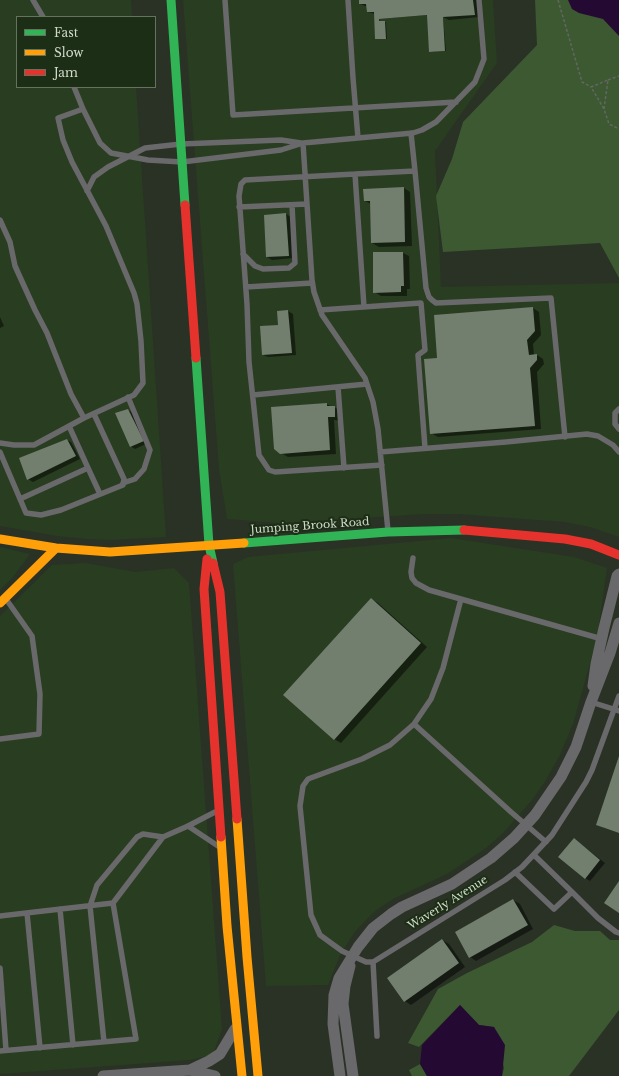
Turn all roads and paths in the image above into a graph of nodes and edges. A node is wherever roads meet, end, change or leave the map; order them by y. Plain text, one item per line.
1 (33, 0) edge
2 (170, 0) edge
3 (225, 0) edge
4 (348, 0) edge
5 (479, 0) edge
6 (558, 0) edge
7 (42, 16) edge
8 (619, 76) edge
9 (608, 80) junction
10 (591, 87) junction
11 (74, 88) edge
12 (456, 102) junction
13 (355, 108) junction
14 (83, 109) junction
15 (604, 109) junction
16 (619, 129) edge
17 (411, 133) junction
18 (358, 138) junction
19 (303, 143) junction
20 (181, 144) junction
21 (130, 156) junction
22 (182, 162) junction
23 (415, 171) junction
24 (354, 174) junction
25 (305, 176) junction
26 (87, 191) junction
27 (307, 204) junction
28 (292, 205) junction
29 (239, 208) junction
30 (0, 220) edge
31 (243, 254) junction
32 (312, 283) junction
33 (246, 287) junction
34 (432, 300) junction
35 (421, 303) junction
36 (364, 307) junction
37 (320, 310) junction
38 (367, 384) junction
39 (338, 387) junction
40 (253, 395) junction
41 (128, 397) junction
42 (619, 409) edge
43 (94, 414) junction
44 (84, 418) junction
45 (69, 426) junction
46 (619, 429) edge
47 (565, 437) junction
48 (0, 443) edge
49 (425, 448) junction
50 (0, 452) edge
51 (380, 452) junction
52 (619, 452) edge
53 (382, 465) junction
54 (88, 468) junction
55 (344, 468) junction
56 (123, 484) junction
57 (100, 494) junction
58 (20, 499) junction
59 (388, 532) junction
60 (0, 539) edge
61 (209, 545) junction
62 (56, 548) junction
63 (619, 555) edge
64 (413, 558) dead end
65 (619, 574) edge
66 (2, 598) edge
67 (461, 599) junction
68 (619, 623) edge
69 (602, 639) junction
70 (614, 643) junction
71 (619, 696) edge
72 (591, 702) junction
73 (617, 710) edge
74 (414, 724) junction
75 (0, 739) edge
76 (219, 810) junction
77 (526, 825) junction
78 (188, 826) junction
79 (163, 836) junction
80 (546, 842) junction
81 (222, 848) junction
82 (534, 855) junction
83 (515, 872) junction
84 (572, 892) junction
85 (113, 903) junction
86 (90, 906) junction
87 (60, 909) junction
88 (27, 913) junction
89 (0, 916) edge
90 (619, 933) edge
91 (352, 956) junction
92 (373, 962) junction
93 (0, 968) edge
94 (236, 1027) junction
95 (377, 1036) dead end
96 (104, 1042) junction
97 (73, 1045) junction
98 (40, 1048) junction
99 (3, 1051) edge
100 (190, 1070) junction
101 (110, 1076) edge
102 (215, 1076) edge
103 (242, 1076) edge
104 (258, 1076) edge
105 (340, 1076) edge
106 (353, 1076) edge

1 - 7 lane
2 - 20 main road
3 - 13 lane
4 - 13 lane
5 - 12 lane
6 - 10 path
8 - 9 path
9 - 10 path
9 - 15 path
10 - 15 path
11 - 14 lane
12 - 13 lane
12 - 17 lane
13 - 18 lane
14 - 21 lane
14 - 26 lane
15 - 16 path
17 - 18 lane
17 - 23 lane
18 - 19 lane
19 - 20 lane
19 - 22 lane
19 - 25 lane
20 - 21 lane
20 - 22 main road
21 - 22 lane
21 - 26 lane
22 - 61 main road
23 - 24 lane
23 - 34 lane
24 - 25 lane
24 - 36 lane
25 - 27 lane
25 - 29 lane
26 - 41 lane
27 - 28 lane
27 - 32 lane
28 - 29 lane
28 - 31 lane
29 - 31 lane
30 - 44 lane
31 - 33 lane
32 - 33 lane
32 - 37 lane
33 - 40 lane
34 - 35 lane
34 - 47 lane
35 - 36 lane
35 - 49 lane
36 - 37 lane
37 - 38 lane
38 - 39 lane
38 - 51 lane
39 - 40 lane
39 - 55 lane
40 - 55 lane
41 - 43 lane
41 - 56 lane
42 - 46 lane
43 - 44 lane
43 - 56 lane
44 - 45 lane
45 - 48 lane
45 - 54 lane
47 - 49 lane
47 - 52 lane
49 - 51 lane
50 - 58 lane
51 - 53 lane
53 - 55 lane
53 - 59 lane
54 - 57 lane
54 - 58 lane
56 - 57 lane
57 - 58 lane
59 - 61 main road, Jumping Brook Road
59 - 63 main road, Jumping Brook Road
60 - 62 main road, Jumping Brook Road
61 - 62 main road, Jumping Brook Road
61 - 76 main road
61 - 104 main road
62 - 66 main road
64 - 67 lane
65 - 69 street
66 - 75 lane
67 - 69 lane
67 - 74 lane
68 - 70 street
69 - 70 lane
69 - 72 street
70 - 72 street
71 - 73 lane, Waverly Avenue
72 - 73 lane
72 - 77 street
73 - 80 lane, Waverly Avenue
74 - 77 lane
74 - 91 lane
76 - 78 lane
76 - 81 main road
77 - 80 lane
77 - 91 street
78 - 79 lane
78 - 81 lane
79 - 85 lane
79 - 86 lane
80 - 82 lane, Waverly Avenue
81 - 94 main road
82 - 83 lane, Waverly Avenue
82 - 84 lane
83 - 84 lane
83 - 92 lane, Waverly Avenue
84 - 90 lane
85 - 86 lane
85 - 96 lane
86 - 87 lane
86 - 96 lane
87 - 88 lane
87 - 97 lane
88 - 89 lane
88 - 98 lane
91 - 92 lane
91 - 105 street
91 - 106 street
92 - 95 lane
93 - 99 lane
94 - 100 street
94 - 103 main road
96 - 97 lane
97 - 98 lane
98 - 99 lane
100 - 101 street
100 - 102 street

